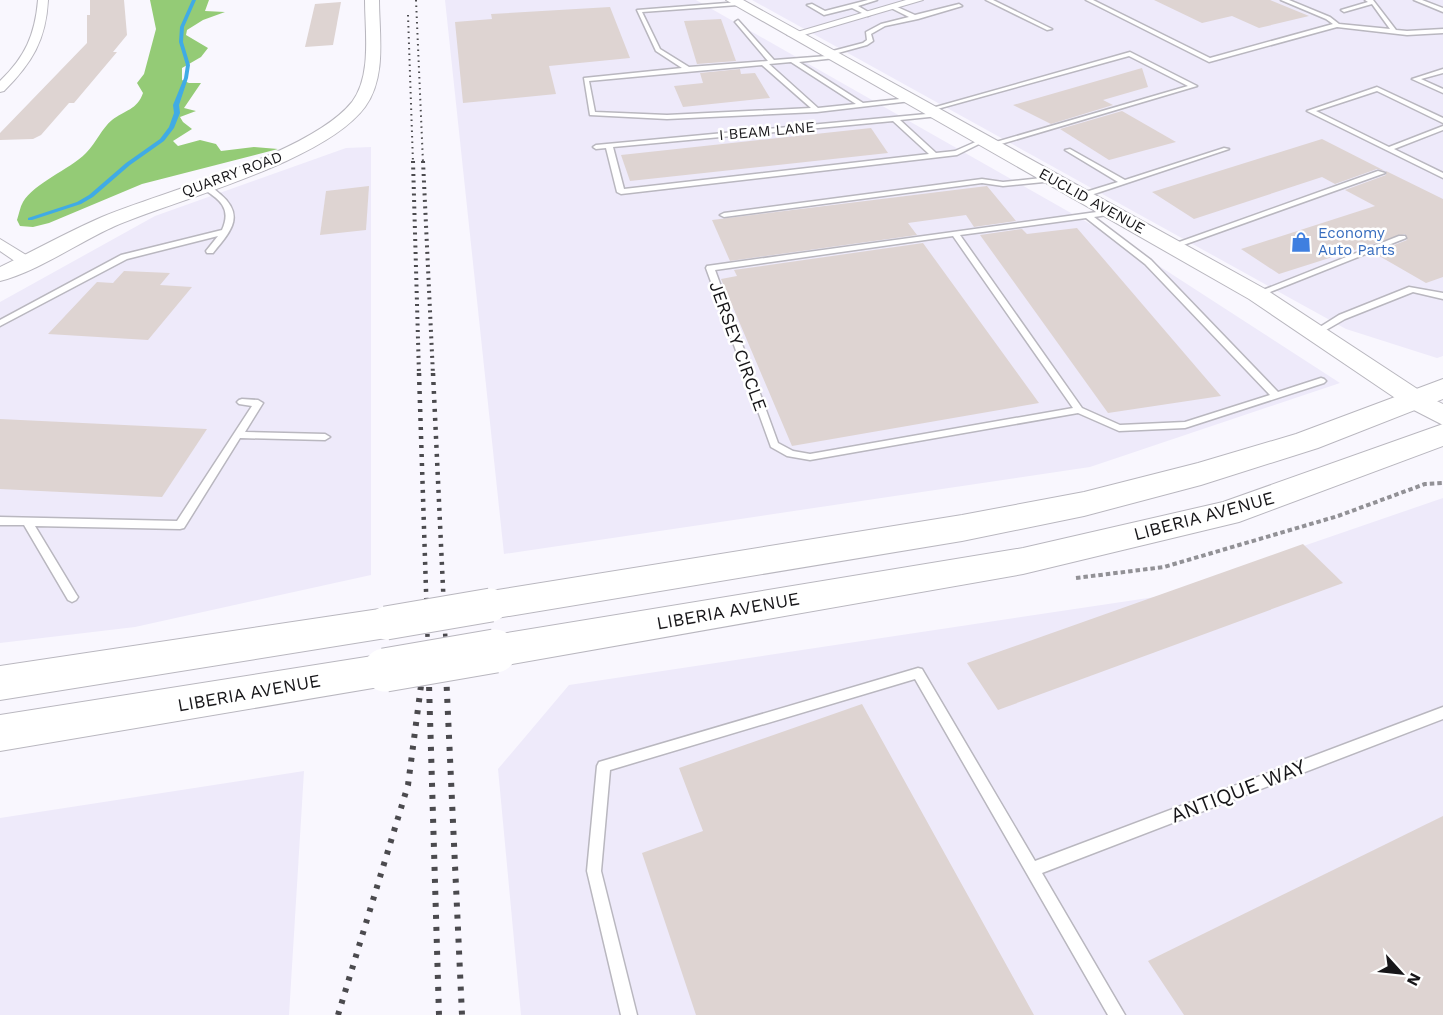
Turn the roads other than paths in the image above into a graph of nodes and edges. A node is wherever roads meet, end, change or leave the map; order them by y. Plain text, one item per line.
1 (43, 0) edge
2 (372, 0) edge
3 (874, 0) edge
4 (918, 0) edge
5 (989, 0) edge
6 (1089, 0) edge
7 (1284, 0) edge
8 (1417, 0) edge
9 (1370, 1) edge
10 (810, 5) dead end
11 (853, 6) junction
12 (959, 6) dead end
13 (736, 8) edge
14 (893, 8) junction
15 (1344, 10) dead end
16 (1443, 10) edge
17 (868, 14) junction
18 (917, 18) junction
19 (1337, 25) junction
20 (1049, 29) dead end
21 (1443, 31) edge
22 (1395, 33) junction
23 (794, 34) junction
24 (830, 55) junction
25 (792, 60) junction
26 (772, 62) junction
27 (764, 63) junction
28 (688, 69) junction
29 (1443, 71) edge
30 (0, 88) edge
31 (1443, 91) edge
32 (909, 100) junction
33 (862, 105) junction
34 (818, 110) junction
35 (932, 113) junction
36 (895, 119) junction
37 (1443, 121) edge
38 (1443, 128) edge
39 (986, 143) junction
40 (609, 146) junction
41 (596, 147) dead end
42 (1226, 149) dead end
43 (1389, 149) junction
44 (1068, 150) dead end
45 (935, 156) junction
46 (1381, 173) dead end
47 (1443, 176) edge
48 (1051, 178) junction
49 (1124, 182) junction
50 (202, 184) junction
51 (1082, 196) junction
52 (1111, 212) junction
53 (724, 215) dead end
54 (1087, 215) junction
55 (227, 231) junction
56 (955, 234) junction
57 (1402, 238) dead end
58 (0, 244) edge
59 (1172, 246) junction
60 (210, 251) dead end
61 (25, 261) junction
62 (0, 275) edge
63 (1257, 294) junction
64 (1443, 297) edge
65 (0, 323) edge
66 (1316, 332) junction
67 (1321, 381) dead end
68 (1276, 396) junction
69 (1434, 401) edge
70 (242, 402) dead end
71 (1079, 410) junction
72 (1443, 434) edge
73 (239, 435) junction
74 (325, 437) dead end
75 (0, 521) edge
76 (27, 522) junction
77 (72, 597) dead end
78 (0, 683) edge
79 (1443, 713) edge
80 (0, 733) edge
81 (1033, 869) junction
82 (629, 1015) edge
83 (1117, 1015) edge

1 - 30 street
2 - 50 street, QUARRY ROAD
3 - 11 lane
4 - 14 street
5 - 20 lane
6 - 19 lane
7 - 19 lane
8 - 16 lane
9 - 15 lane
9 - 22 lane
10 - 11 lane
11 - 17 lane
12 - 18 lane
13 - 23 street, EUCLID AVENUE
13 - 26 lane
13 - 28 lane
14 - 17 street
14 - 18 lane
17 - 23 street
18 - 24 lane
19 - 22 lane
21 - 22 lane
23 - 24 street, EUCLID AVENUE
24 - 25 lane
24 - 32 street, EUCLID AVENUE
25 - 26 lane
25 - 33 lane
26 - 27 lane
27 - 28 lane
27 - 34 lane
28 - 34 lane
29 - 31 lane
32 - 33 lane
32 - 35 street, EUCLID AVENUE
33 - 34 lane
35 - 36 lane, I BEAM LANE
35 - 39 street, EUCLID AVENUE
35 - 39 lane, I BEAM LANE
36 - 40 lane, I BEAM LANE
36 - 45 lane
37 - 43 lane
38 - 43 lane
39 - 45 lane
39 - 48 street, EUCLID AVENUE
40 - 41 lane, I BEAM LANE
40 - 45 lane
42 - 49 lane
43 - 47 lane
44 - 49 lane
46 - 59 lane
48 - 51 street, EUCLID AVENUE
48 - 53 lane
49 - 51 lane
50 - 55 lane
50 - 61 street, QUARRY ROAD
51 - 52 street, EUCLID AVENUE
52 - 54 lane, JERSEY CIRCLE
52 - 59 street, EUCLID AVENUE
54 - 56 lane, JERSEY CIRCLE
54 - 68 lane
55 - 60 lane
55 - 65 lane
56 - 71 lane
56 - 71 lane, JERSEY CIRCLE
57 - 63 lane
58 - 61 street
59 - 63 street, EUCLID AVENUE
61 - 62 street, QUARRY ROAD
63 - 66 street, EUCLID AVENUE
64 - 66 lane
66 - 69 street, EUCLID AVENUE
67 - 68 lane
68 - 71 lane
69 - 78 highway, bridge
70 - 73 lane
72 - 80 highway, LIBERIA AVENUE, bridge
73 - 74 lane
73 - 76 lane
75 - 76 lane
76 - 77 lane
79 - 81 lane, ANTIQUE WAY
81 - 82 lane
81 - 83 lane

